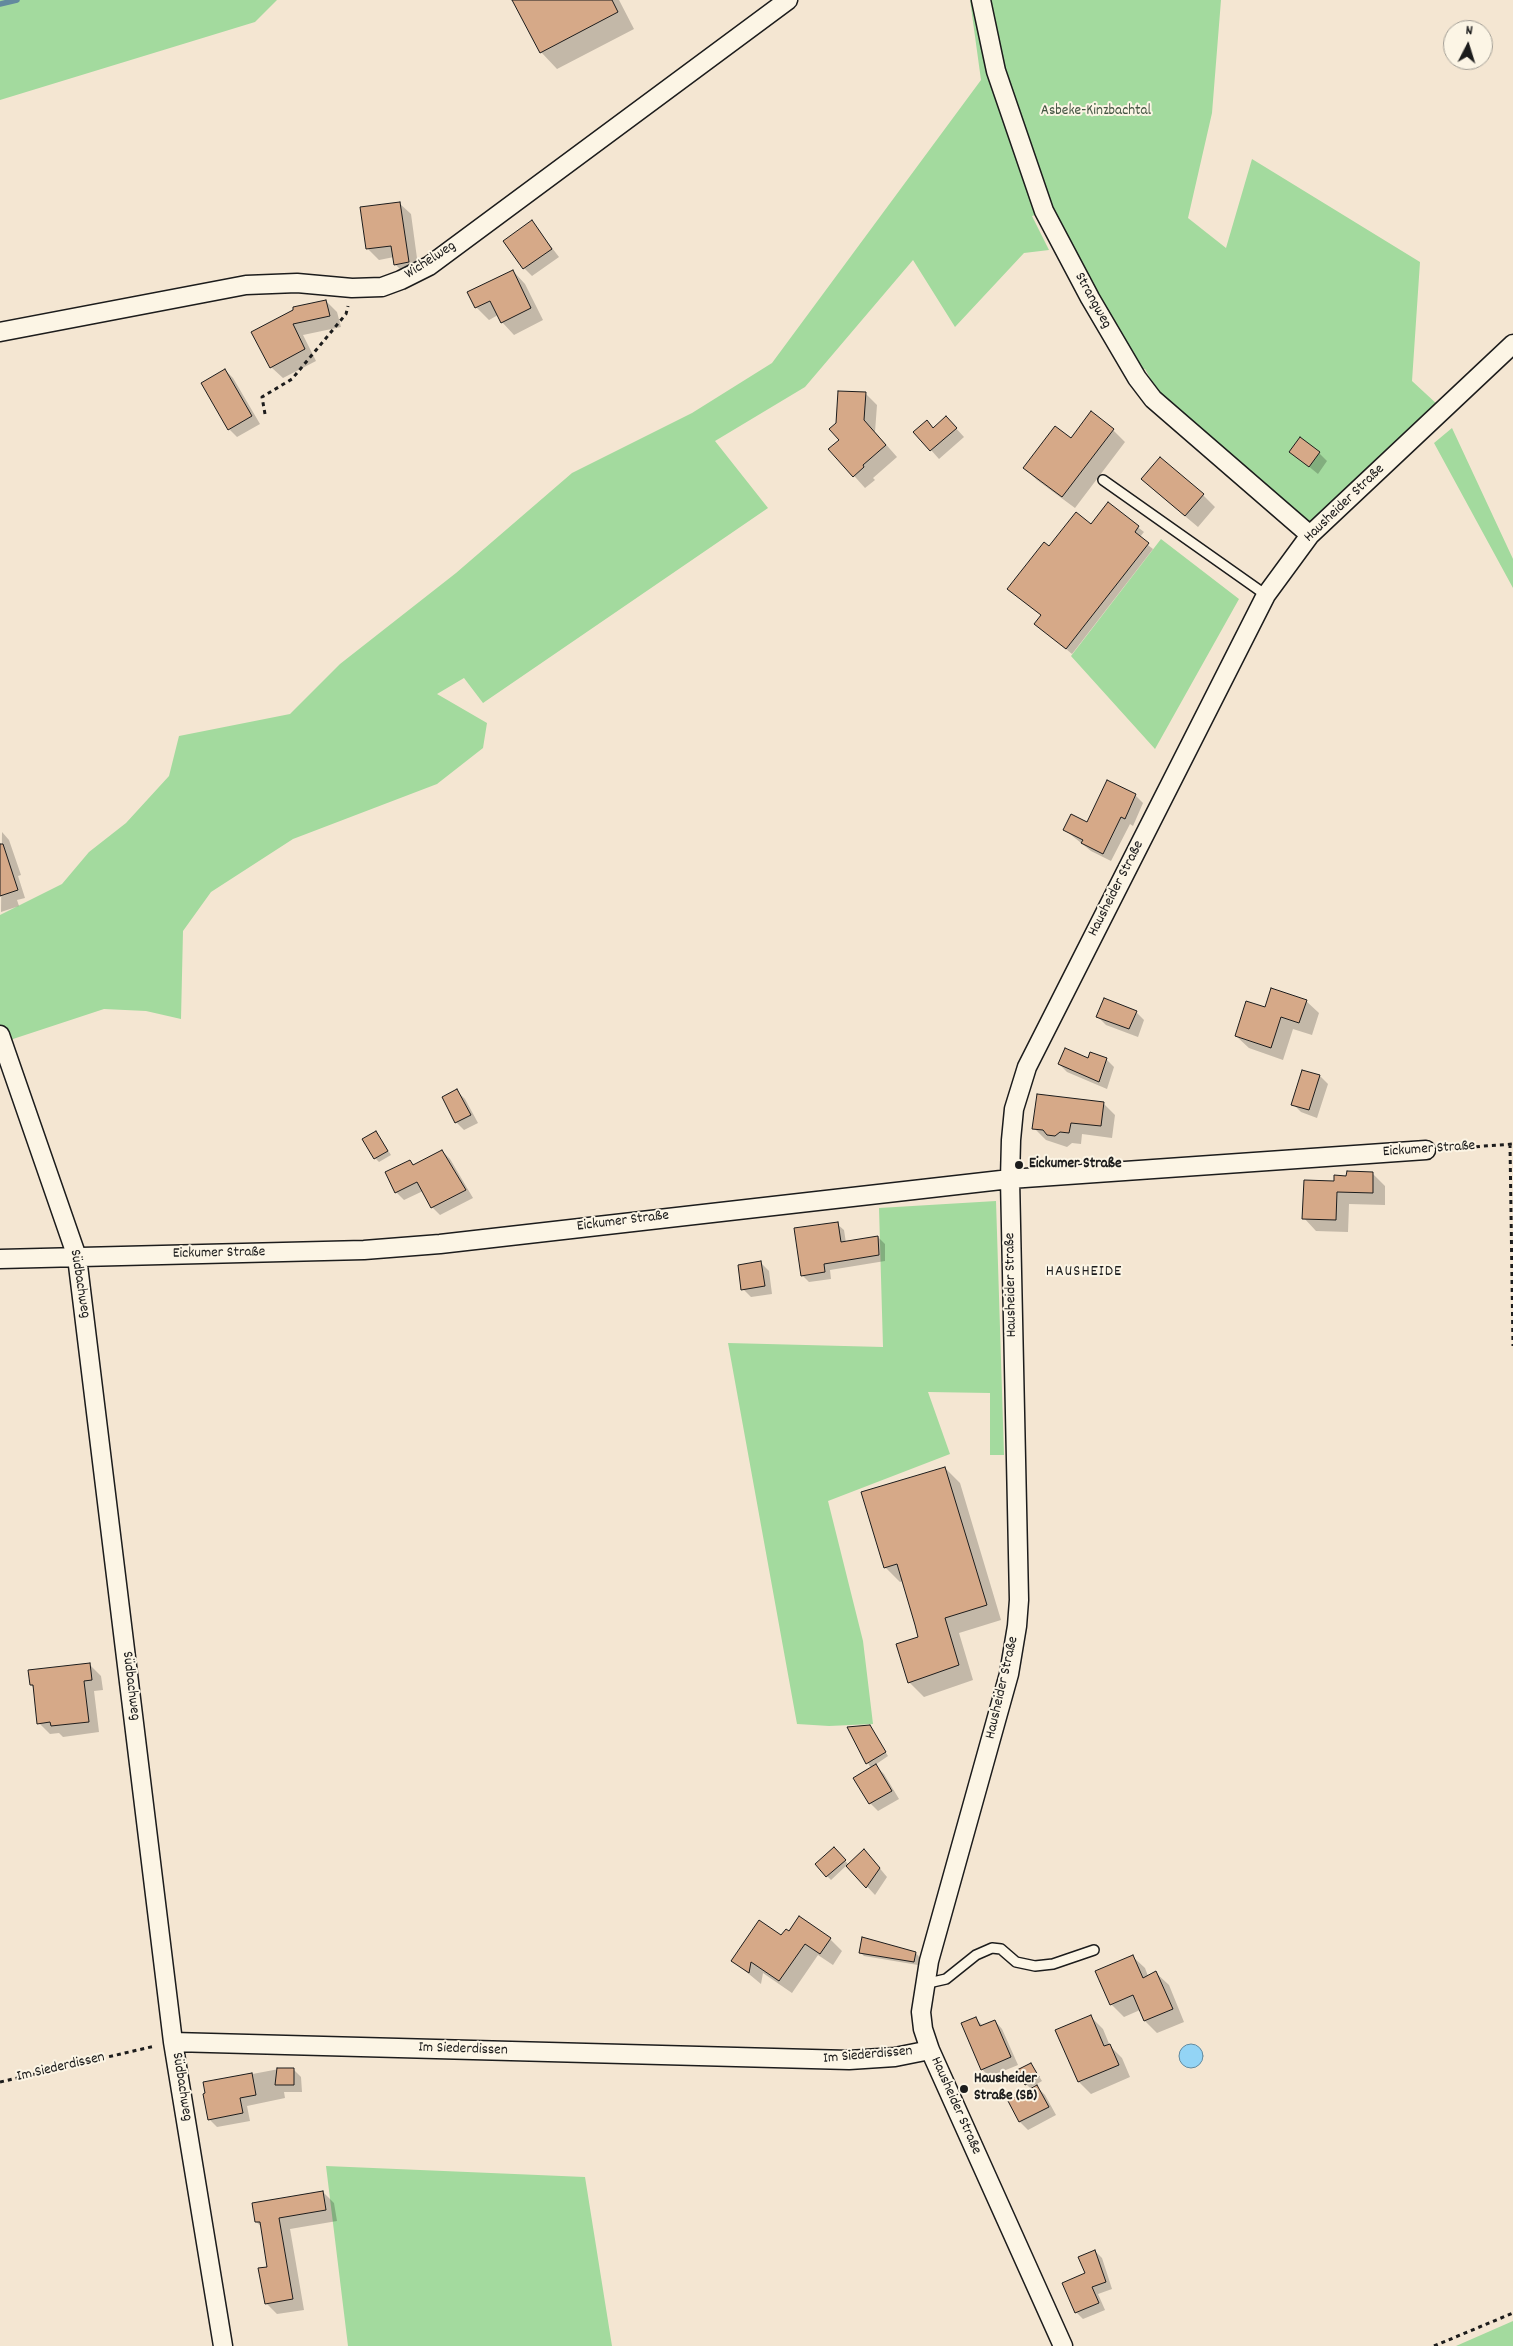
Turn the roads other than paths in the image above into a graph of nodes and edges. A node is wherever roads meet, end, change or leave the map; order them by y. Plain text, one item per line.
1 (788, 0) edge
2 (982, 0) edge
3 (0, 332) edge
4 (1513, 344) edge
5 (1103, 480) dead end
6 (1310, 535) junction
7 (1266, 595) junction
8 (0, 1035) edge
9 (1426, 1150) road end
10 (1010, 1179) junction
11 (77, 1257) junction
12 (0, 1259) edge
13 (1094, 1950) dead end
14 (924, 1984) junction
15 (173, 2042) junction
16 (930, 2050) junction
17 (223, 2346) edge
18 (1063, 2346) edge

1 - 3 street, Wichelweg
2 - 6 street, Strangweg
4 - 6 street, Hausheider Straße
5 - 7 lane
6 - 7 street, Hausheider Straße
7 - 10 street, Hausheider Straße
8 - 11 street, Südbachweg
9 - 10 street, Eickumer Straße
10 - 11 street, Eickumer Straße
10 - 14 street, Hausheider Straße
11 - 12 street, Eickumer Straße
11 - 15 street, Südbachweg
13 - 14 lane
14 - 16 street, Hausheider Straße
15 - 16 street, Im Siederdissen
15 - 17 street, Südbachweg
16 - 18 street, Hausheider Straße

